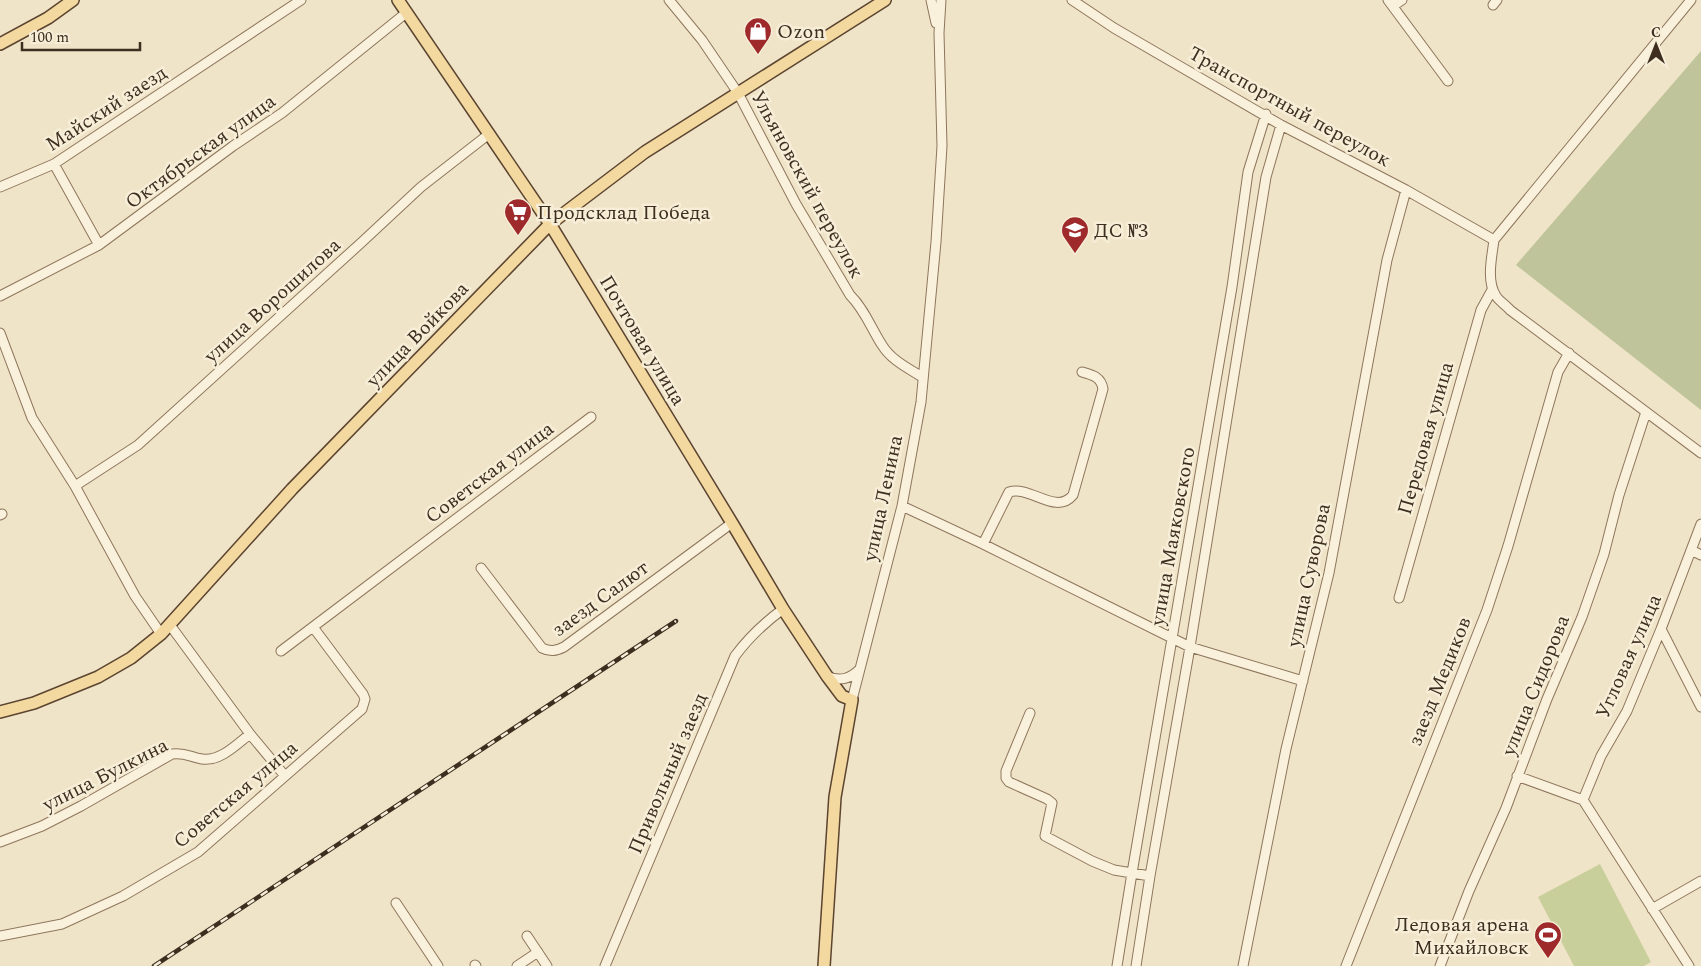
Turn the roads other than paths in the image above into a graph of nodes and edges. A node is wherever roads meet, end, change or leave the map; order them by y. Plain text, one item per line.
1 (73, 0) edge
2 (301, 0) edge
3 (398, 0) edge
4 (669, 0) edge
5 (885, 0) edge
6 (931, 0) edge
7 (941, 0) edge
8 (1072, 0) edge
9 (1402, 0) edge
10 (1691, 0) edge
11 (1391, 3) edge
12 (406, 13) junction
13 (939, 33) junction
14 (0, 44) edge
15 (1448, 81) dead end
16 (738, 93) junction
17 (1266, 114) junction
18 (1281, 124) junction
19 (489, 134) junction
20 (54, 164) junction
21 (0, 187) edge
22 (1406, 190) junction
23 (550, 224) junction
24 (1494, 240) junction
25 (99, 246) junction
26 (1492, 290) junction
27 (0, 296) edge
28 (0, 332) edge
29 (1569, 354) junction
30 (1082, 372) dead end
31 (922, 377) junction
32 (1646, 412) junction
33 (591, 418) dead end
34 (1701, 454) edge
35 (75, 486) junction
36 (902, 506) junction
37 (732, 523) junction
38 (1701, 524) edge
39 (983, 544) junction
40 (1691, 550) junction
41 (1701, 555) edge
42 (481, 568) dead end
43 (1399, 598) dead end
44 (783, 609) junction
45 (170, 625) junction
46 (313, 627) junction
47 (1661, 629) junction
48 (161, 634) junction
49 (1172, 638) junction
50 (1190, 647) junction
51 (281, 651) dead end
52 (860, 669) junction
53 (827, 676) junction
54 (1303, 681) junction
55 (852, 700) junction
56 (1701, 707) edge
57 (0, 712) edge
58 (1030, 713) dead end
59 (250, 734) junction
60 (285, 776) junction
61 (1517, 776) junction
62 (1583, 800) junction
63 (0, 842) edge
64 (1132, 873) junction
65 (1150, 876) junction
66 (1701, 881) edge
67 (396, 903) dead end
68 (1652, 909) junction
69 (0, 936) edge
70 (526, 936) dead end
71 (538, 952) junction
72 (438, 966) edge
73 (517, 966) edge
74 (547, 966) edge
75 (605, 966) edge
76 (824, 966) edge
77 (1117, 966) edge
78 (1136, 966) edge
79 (1243, 966) edge
80 (1346, 966) edge
81 (1440, 966) edge
82 (1689, 966) edge

1 - 14 main road
2 - 20 street, Майский заезд
3 - 12 main road, Почтовая улица
4 - 16 street, Ульяновский переулок
5 - 16 main road, улица Войкова
6 - 13 street, улица Ленина
7 - 13 street, улица Ленина
8 - 17 street, Транспортный переулок
9 - 11 street
10 - 24 street
11 - 15 street
12 - 19 main road, Почтовая улица
12 - 25 street, Октябрьская улица
13 - 31 street, улица Ленина
16 - 23 main road, улица Войкова
16 - 31 street, Ульяновский переулок
17 - 18 street, Транспортный переулок
17 - 49 street, улица Маяковского
18 - 22 street, Транспортный переулок
18 - 50 street, улица Маяковского
19 - 23 main road, Почтовая улица
19 - 35 street, улица Ворошилова
20 - 21 street, Майский заезд
20 - 25 street
22 - 24 street, Транспортный переулок
22 - 54 street, улица Суворова
23 - 37 main road, Почтовая улица
23 - 45 main road, улица Войкова
24 - 26 street
25 - 27 street, Октябрьская улица
26 - 29 street
26 - 43 street, Передовая улица
28 - 35 street
29 - 32 street
29 - 80 street, заезд Медиков
30 - 39 street
31 - 36 street, улица Ленина
32 - 34 street
32 - 61 street, улица Сидорова
33 - 46 street, Советская улица
35 - 48 street
36 - 39 street
36 - 52 street, улица Ленина
37 - 42 street, заезд Салют
37 - 44 main road, Почтовая улица
38 - 40 street, Угловая улица
39 - 49 street
40 - 41 street
40 - 47 street, Угловая улица
44 - 53 main road, Почтовая улица
44 - 75 street, Привольный заезд
45 - 48 main road, улица Войкова
45 - 59 street
46 - 51 street, Советская улица
46 - 60 street, Советская улица
47 - 56 street
47 - 62 street, Угловая улица
48 - 57 main road, улица Войкова
49 - 50 street
49 - 64 street, улица Маяковского
50 - 54 street
50 - 65 street, улица Маяковского
52 - 53 street
52 - 55 street, улица Ленина
53 - 55 main road, Почтовая улица
54 - 79 street, улица Суворова
55 - 76 main road, улица Ленина
58 - 64 street
59 - 60 street
59 - 63 street, улица Булкина
60 - 69 street, Советская улица
61 - 62 street
61 - 81 street, улица Сидорова
62 - 68 street
64 - 65 street
64 - 77 street, улица Маяковского
65 - 78 street, улица Маяковского
66 - 68 street
67 - 72 street
68 - 82 street
70 - 71 street
71 - 73 street
71 - 74 street

